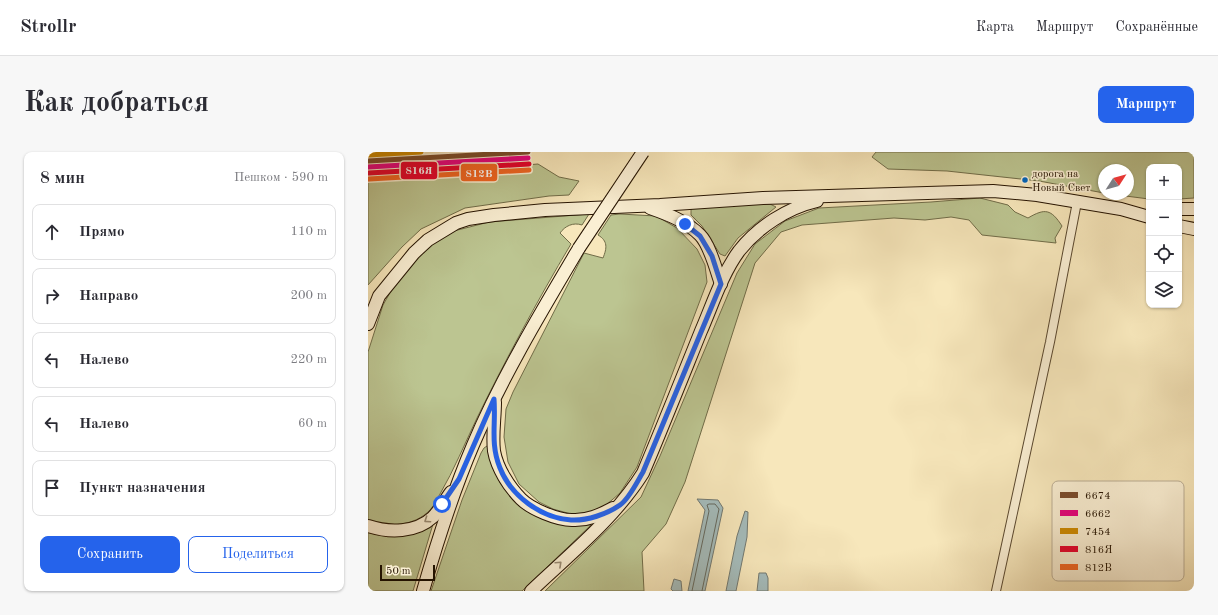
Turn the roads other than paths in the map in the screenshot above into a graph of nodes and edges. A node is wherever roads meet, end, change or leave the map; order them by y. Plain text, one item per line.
1 (643, 152) edge
2 (838, 196) junction
3 (1077, 202) junction
4 (643, 206) junction
5 (1128, 210) junction
6 (1146, 210) edge
7 (1146, 216) edge
8 (1182, 226) edge
9 (1194, 229) edge
10 (721, 284) junction
11 (379, 296) junction
12 (368, 305) edge
13 (368, 324) edge
14 (494, 399) junction
15 (459, 479) junction
16 (621, 504) junction
17 (368, 526) edge
18 (423, 591) edge
19 (531, 591) edge
20 (996, 591) edge

1 - 14 street, bridge
2 - 3 street
2 - 4 street
2 - 10 street
3 - 5 street
3 - 20 street
4 - 10 street
4 - 11 street
5 - 6 street
5 - 7 street
8 - 9 street
10 - 16 street
11 - 12 street
11 - 13 street
14 - 15 street
14 - 16 street
15 -> 17 street
15 - 18 street
19 -> 16 street

